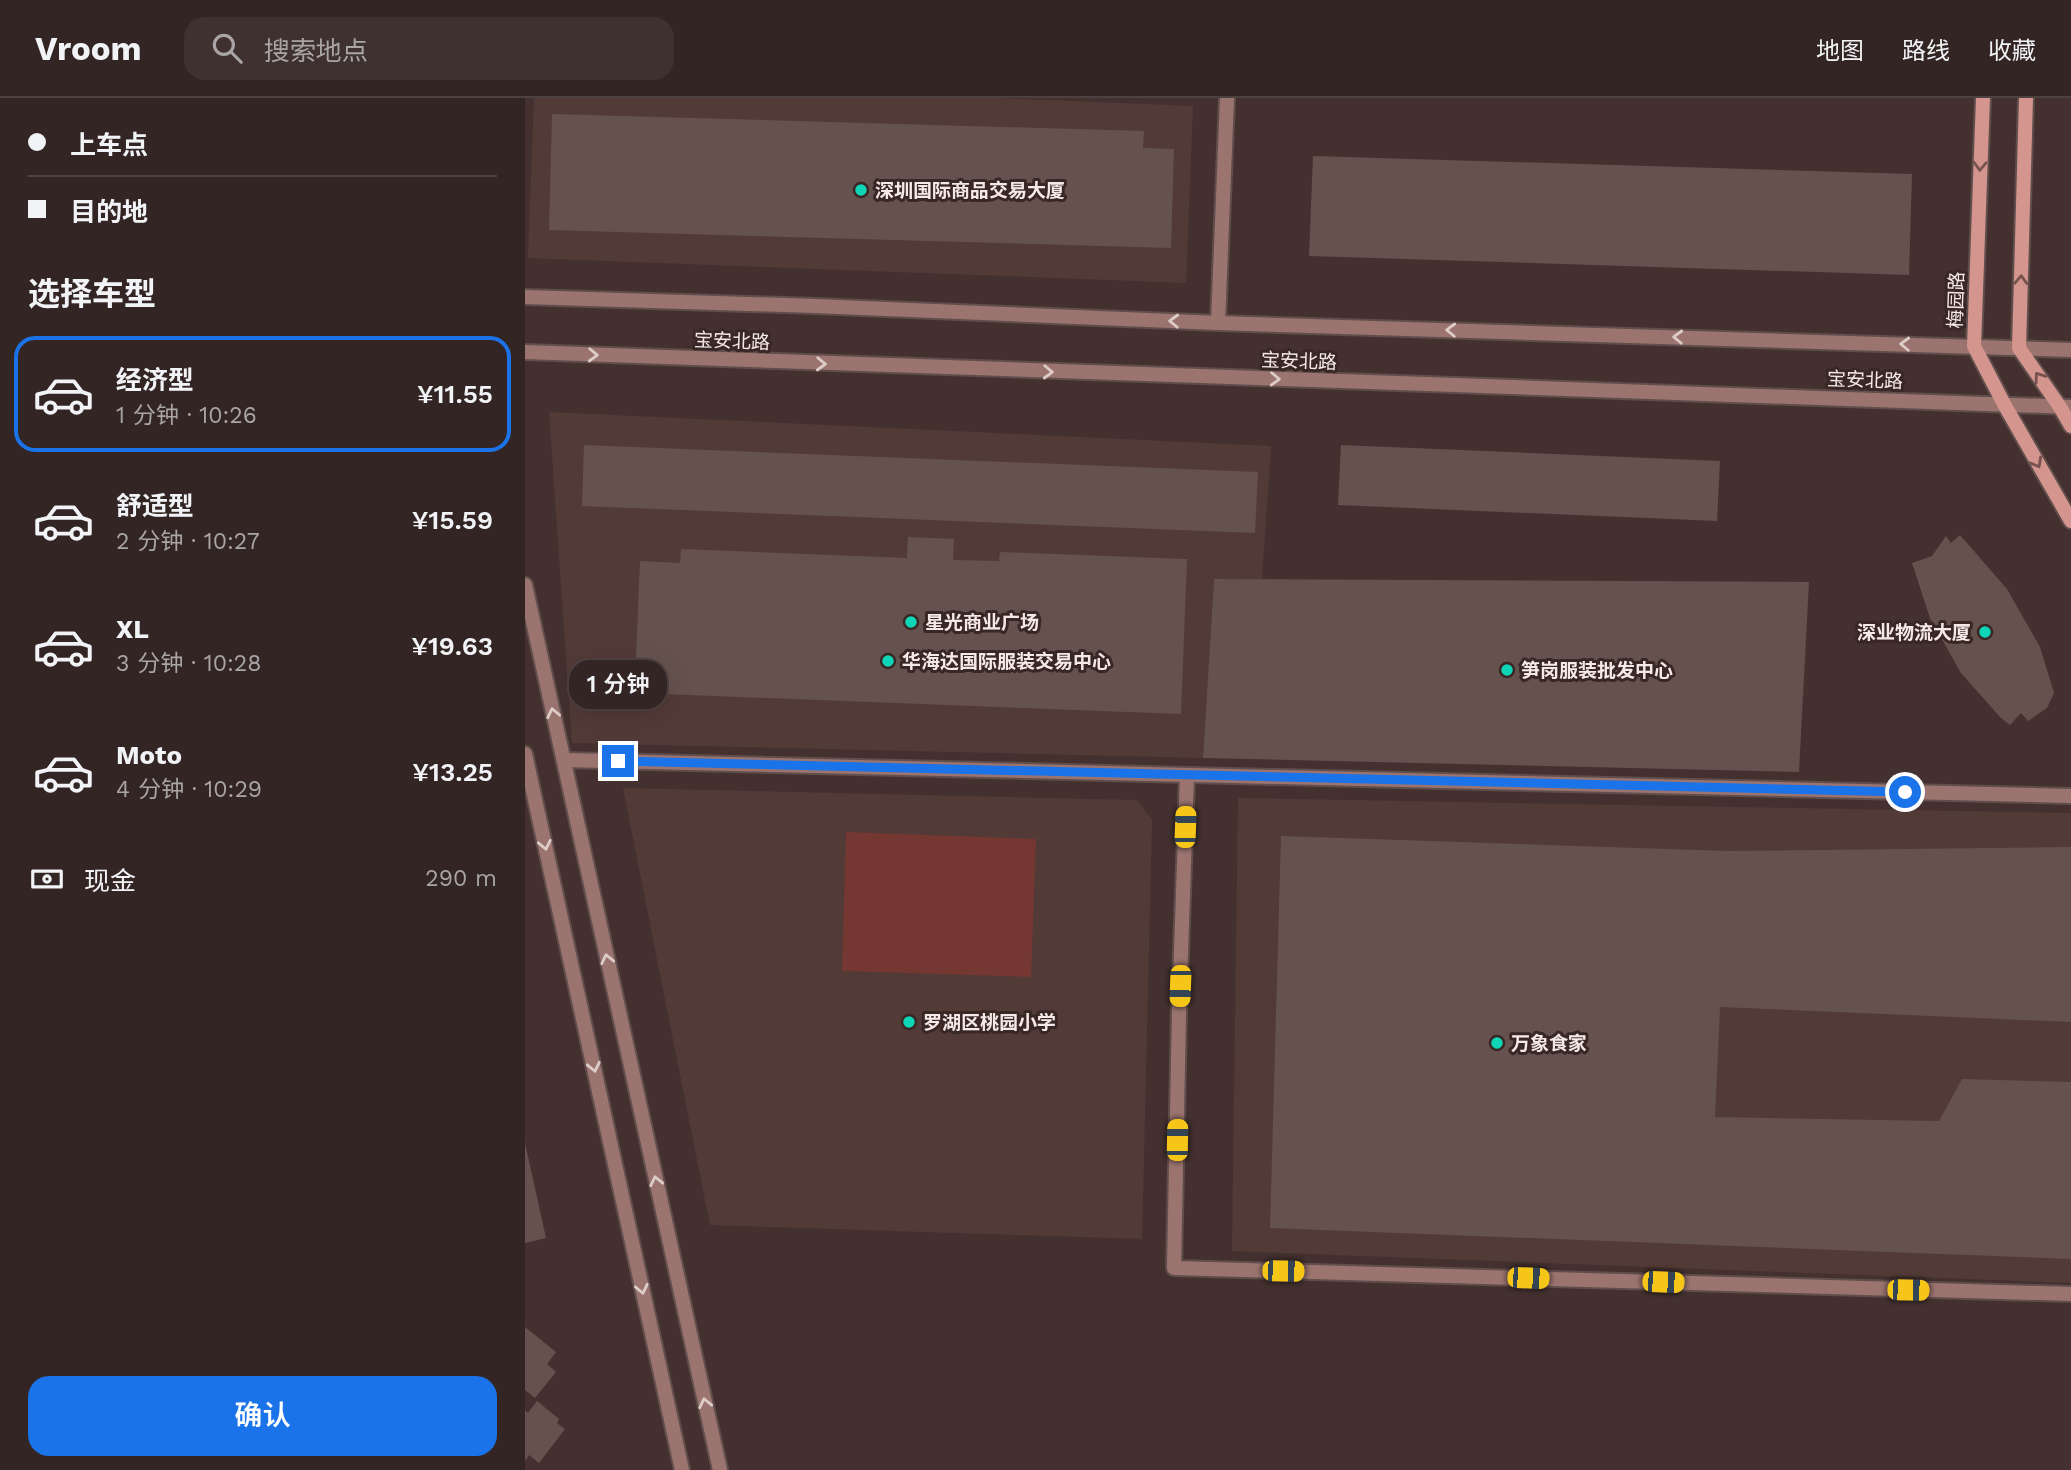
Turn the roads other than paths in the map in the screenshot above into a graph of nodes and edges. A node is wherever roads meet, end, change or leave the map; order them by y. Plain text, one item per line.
1 (1227, 98) edge
2 (1983, 98) edge
3 (2026, 98) edge
4 (525, 297) edge
5 (1218, 323) junction
6 (1974, 346) junction
7 (2019, 348) junction
8 (2071, 350) edge
9 (525, 352) edge
10 (2004, 404) junction
11 (2065, 407) edge
12 (2071, 426) edge
13 (2071, 521) edge
14 (525, 585) edge
15 (525, 754) edge
16 (564, 760) junction
17 (1187, 775) junction
18 (2071, 796) edge
19 (2071, 1294) edge
20 (682, 1470) edge
21 (720, 1470) edge

1 - 5 street
2 -> 6 main road, 梅园路
7 -> 3 main road
5 -> 4 street, 宝安北路
6 -> 5 street, 宝安北路
6 - 7 street, 宝安北路
6 - 10 main road, 梅园路
7 - 8 street, 宝安北路
11 -> 7 main road
9 -> 10 street, 宝安北路
10 - 11 street, 宝安北路
10 -> 13 main road, 梅园路
11 - 12 main road
16 -> 14 street
15 -> 20 street
16 - 17 street
21 -> 16 street
17 - 18 street
17 - 19 street

